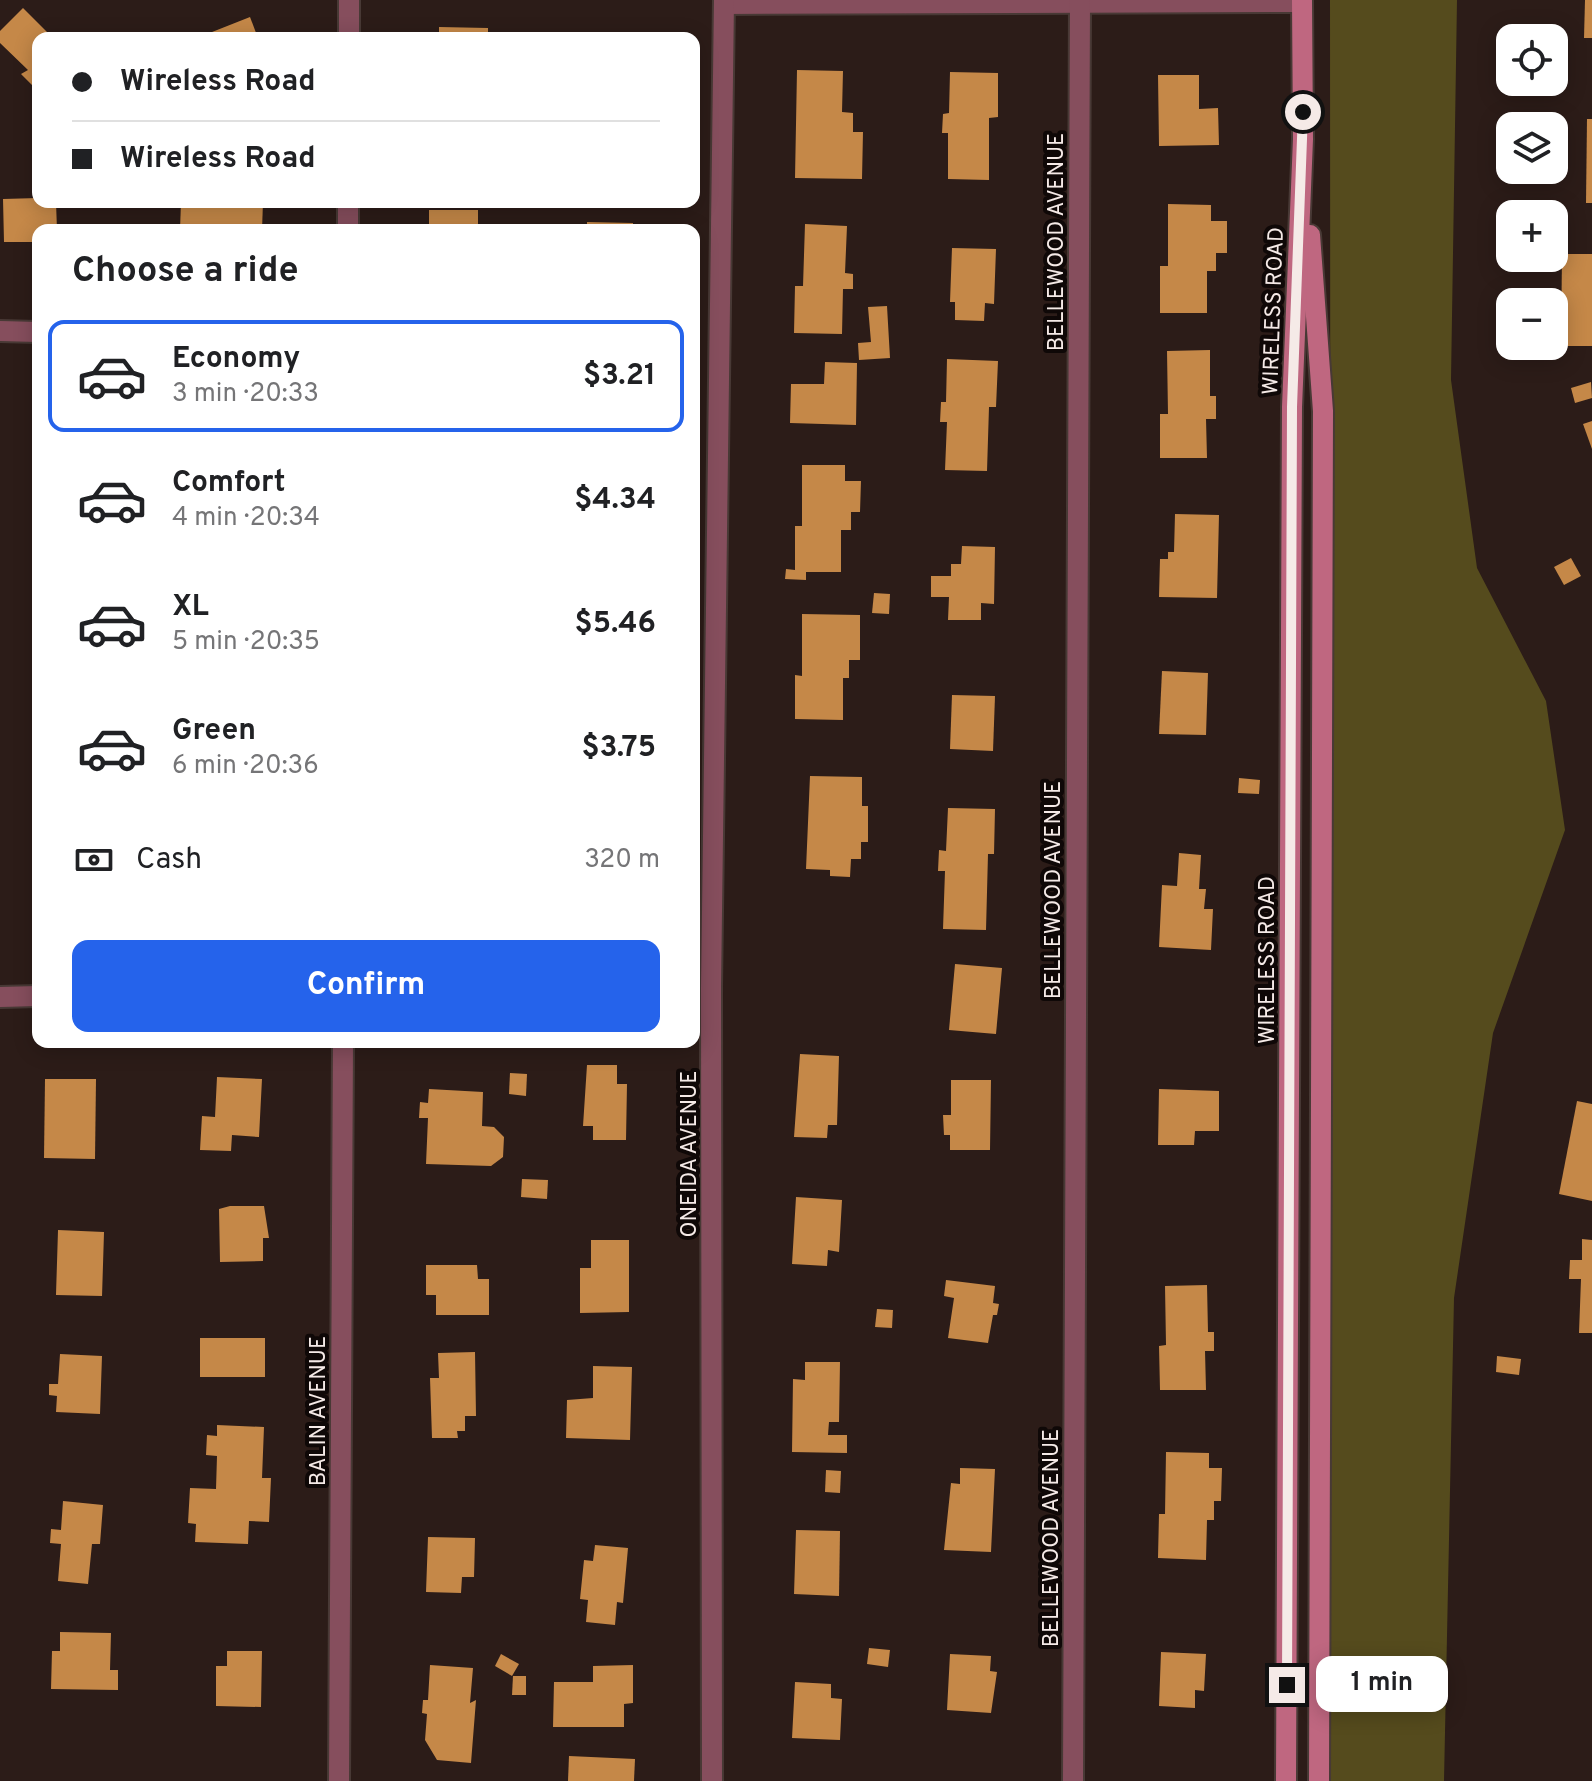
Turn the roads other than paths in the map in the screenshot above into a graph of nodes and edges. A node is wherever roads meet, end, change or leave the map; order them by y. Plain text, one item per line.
1 (349, 0) edge
2 (1080, 1) edge
3 (1302, 1) edge
4 (724, 2) edge
5 (349, 32) edge
6 (1303, 139) junction
7 (0, 331) edge
8 (32, 332) edge
9 (703, 988) edge
10 (32, 996) edge
11 (0, 997) edge
12 (343, 1048) edge
13 (339, 1781) edge
14 (712, 1781) edge
15 (1073, 1781) edge
16 (1286, 1781) edge
17 (1319, 1781) edge

1 - 5 street
2 - 3 street
2 - 4 street
2 - 15 street, BELLEWOOD AVENUE
3 - 6 main road, WIRELESS ROAD
4 - 9 street, ONEIDA AVENUE
6 - 16 main road, WIRELESS ROAD
6 - 17 main road, WIRELESS ROAD
7 - 8 street
9 - 14 street, ONEIDA AVENUE
10 - 11 street
12 - 13 street, BALIN AVENUE

